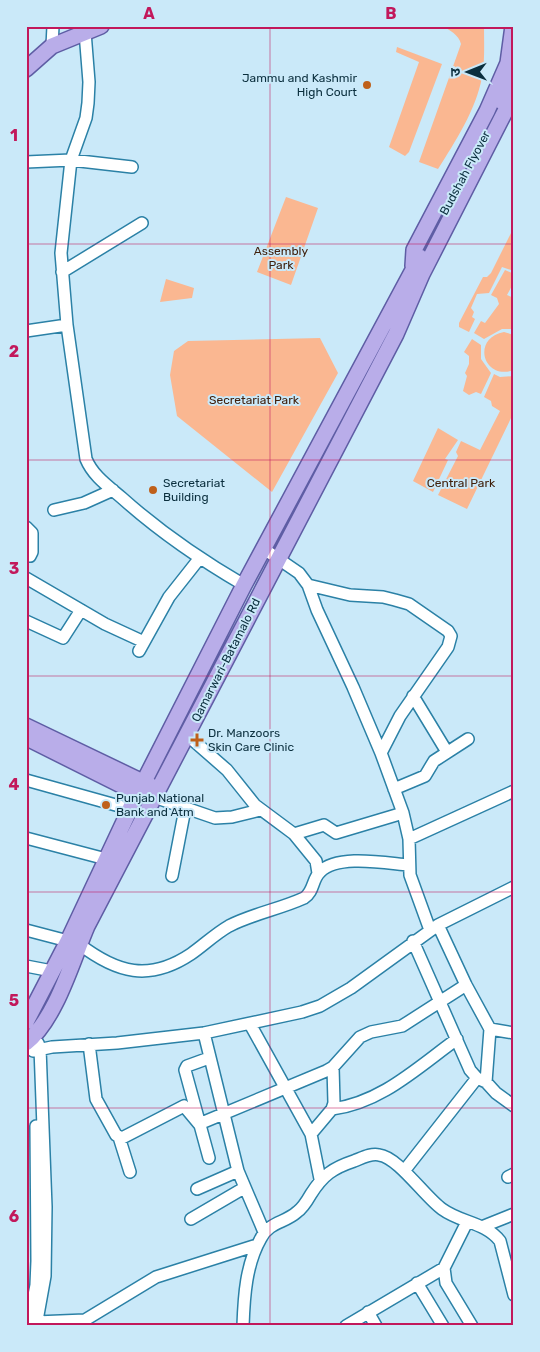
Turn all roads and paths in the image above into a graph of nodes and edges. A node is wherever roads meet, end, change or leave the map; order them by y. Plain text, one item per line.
1 (53, 26) edge
2 (101, 26) edge
3 (513, 26) edge
4 (84, 32) junction
5 (52, 46) junction
6 (512, 52) edge
7 (26, 69) edge
8 (514, 76) edge
9 (514, 94) edge
10 (514, 109) edge
11 (71, 160) junction
12 (26, 162) edge
13 (132, 167) dead end
14 (142, 223) dead end
15 (426, 256) junction
16 (62, 272) junction
17 (418, 272) junction
18 (67, 325) junction
19 (26, 331) edge
20 (112, 490) junction
21 (54, 510) dead end
22 (26, 527) edge
23 (264, 549) junction
24 (26, 556) edge
25 (199, 558) junction
26 (279, 558) junction
27 (26, 578) edge
28 (244, 585) junction
29 (308, 585) junction
30 (81, 610) junction
31 (26, 621) edge
32 (413, 696) junction
33 (26, 726) edge
34 (188, 735) junction
35 (26, 737) edge
36 (468, 739) dead end
37 (447, 752) junction
38 (382, 753) junction
39 (26, 780) edge
40 (394, 789) junction
41 (149, 791) junction
42 (514, 791) edge
43 (185, 808) junction
44 (130, 809) junction
45 (260, 810) junction
46 (403, 813) junction
47 (294, 834) junction
48 (26, 838) edge
49 (408, 839) junction
50 (106, 859) junction
51 (408, 865) junction
52 (318, 873) junction
53 (172, 876) dead end
54 (514, 887) edge
55 (434, 928) junction
56 (26, 930) edge
57 (413, 941) junction
58 (74, 943) junction
59 (26, 966) edge
60 (52, 970) junction
61 (466, 985) junction
62 (440, 1000) junction
63 (27, 1022) edge
64 (250, 1024) junction
65 (490, 1029) junction
66 (204, 1033) junction
67 (514, 1033) edge
68 (457, 1039) junction
69 (31, 1044) edge
70 (88, 1044) junction
71 (209, 1058) junction
72 (333, 1067) junction
73 (481, 1080) junction
74 (286, 1088) junction
75 (514, 1106) edge
76 (332, 1109) junction
77 (224, 1114) junction
78 (199, 1124) junction
79 (311, 1134) junction
80 (119, 1137) junction
81 (209, 1158) dead end
82 (238, 1171) junction
83 (404, 1171) junction
84 (130, 1172) dead end
85 (320, 1179) junction
86 (244, 1188) junction
87 (197, 1189) dead end
88 (514, 1214) edge
89 (191, 1219) dead end
90 (467, 1222) junction
91 (484, 1226) junction
92 (264, 1232) junction
93 (257, 1245) junction
94 (510, 1262) edge
95 (444, 1268) junction
96 (417, 1282) junction
97 (514, 1295) edge
98 (368, 1312) junction
99 (85, 1323) edge
100 (34, 1325) edge
101 (243, 1326) edge
102 (346, 1326) edge
103 (376, 1326) edge
104 (443, 1326) edge
105 (472, 1326) edge

1 - 5 street
2 - 4 main road
3 - 6 main road
4 - 5 main road
4 - 11 street
5 - 7 main road
6 - 17 main road
8 - 15 main road, Budshah Flyover
9 - 15 main road, Budshah Flyover
10 - 17 main road
11 - 12 street
11 - 13 street
11 - 16 street
14 - 16 street
15 - 17 main road, Budshah Flyover
16 - 18 street
17 - 23 main road, Qamarwari-Batamalo Rd
17 - 26 main road, Qamarwari-Batamalo Rd
18 - 19 street
18 - 20 street
20 - 21 street
20 - 25 street
22 - 24 street
23 - 26 street
23 - 28 main road, Qamarwari-Batamalo Rd
25 - 28 street
25 - 30 street
26 - 29 street
26 - 34 main road, Qamarwari-Batamalo Rd
27 - 30 street
28 - 41 main road, Qamarwari-Batamalo Rd
29 - 32 street
29 - 38 street
30 - 31 street
32 - 37 street
32 - 38 street
33 - 41 main road
34 - 41 main road, Qamarwari-Batamalo Rd
34 - 45 street
35 - 41 main road
36 - 37 street
37 - 40 street
38 - 40 street
39 - 44 street
40 - 46 street
41 - 43 street
41 - 44 main road
41 - 58 main road, Qamarwari-Batamalo Rd
42 - 49 street
43 - 45 street
43 - 53 street
44 - 50 main road
45 - 47 street
46 - 47 street
46 - 49 street
47 - 52 street
48 - 50 street
49 - 51 street
50 - 58 main road
51 - 52 street
51 - 55 street
52 - 58 street
54 - 55 street
55 - 57 street
55 - 61 street
56 - 58 street
57 - 62 street
57 - 64 street
58 - 60 main road
58 - 69 main road, Qamarwari-Batamalo Rd
59 - 60 street
60 - 63 main road
61 - 62 street
61 - 65 street
62 - 68 street
62 - 72 street
63 - 69 street
64 - 66 street
64 - 74 street
65 - 67 street
65 - 73 street
66 - 70 street
66 - 71 street
68 - 73 street
68 - 76 street
69 - 70 street
69 - 100 street
70 - 80 street
71 - 77 street
71 - 78 street
72 - 74 street
72 - 76 street
73 - 75 street
73 - 83 street
74 - 77 street
74 - 79 street
76 - 79 street
77 - 78 street
77 - 82 street
78 - 80 street
78 - 81 street
79 - 85 street
80 - 84 street
82 - 86 street
82 - 87 street
83 - 85 street
83 - 90 street
85 - 92 street
86 - 89 street
86 - 92 street
88 - 91 street
90 - 91 street
90 - 95 street
91 - 94 street
92 - 93 street
93 - 99 street
93 - 101 street
94 - 97 street
95 - 96 street
95 - 105 street
96 - 98 street
96 - 104 street
98 - 102 street
98 - 103 street
99 - 100 street

